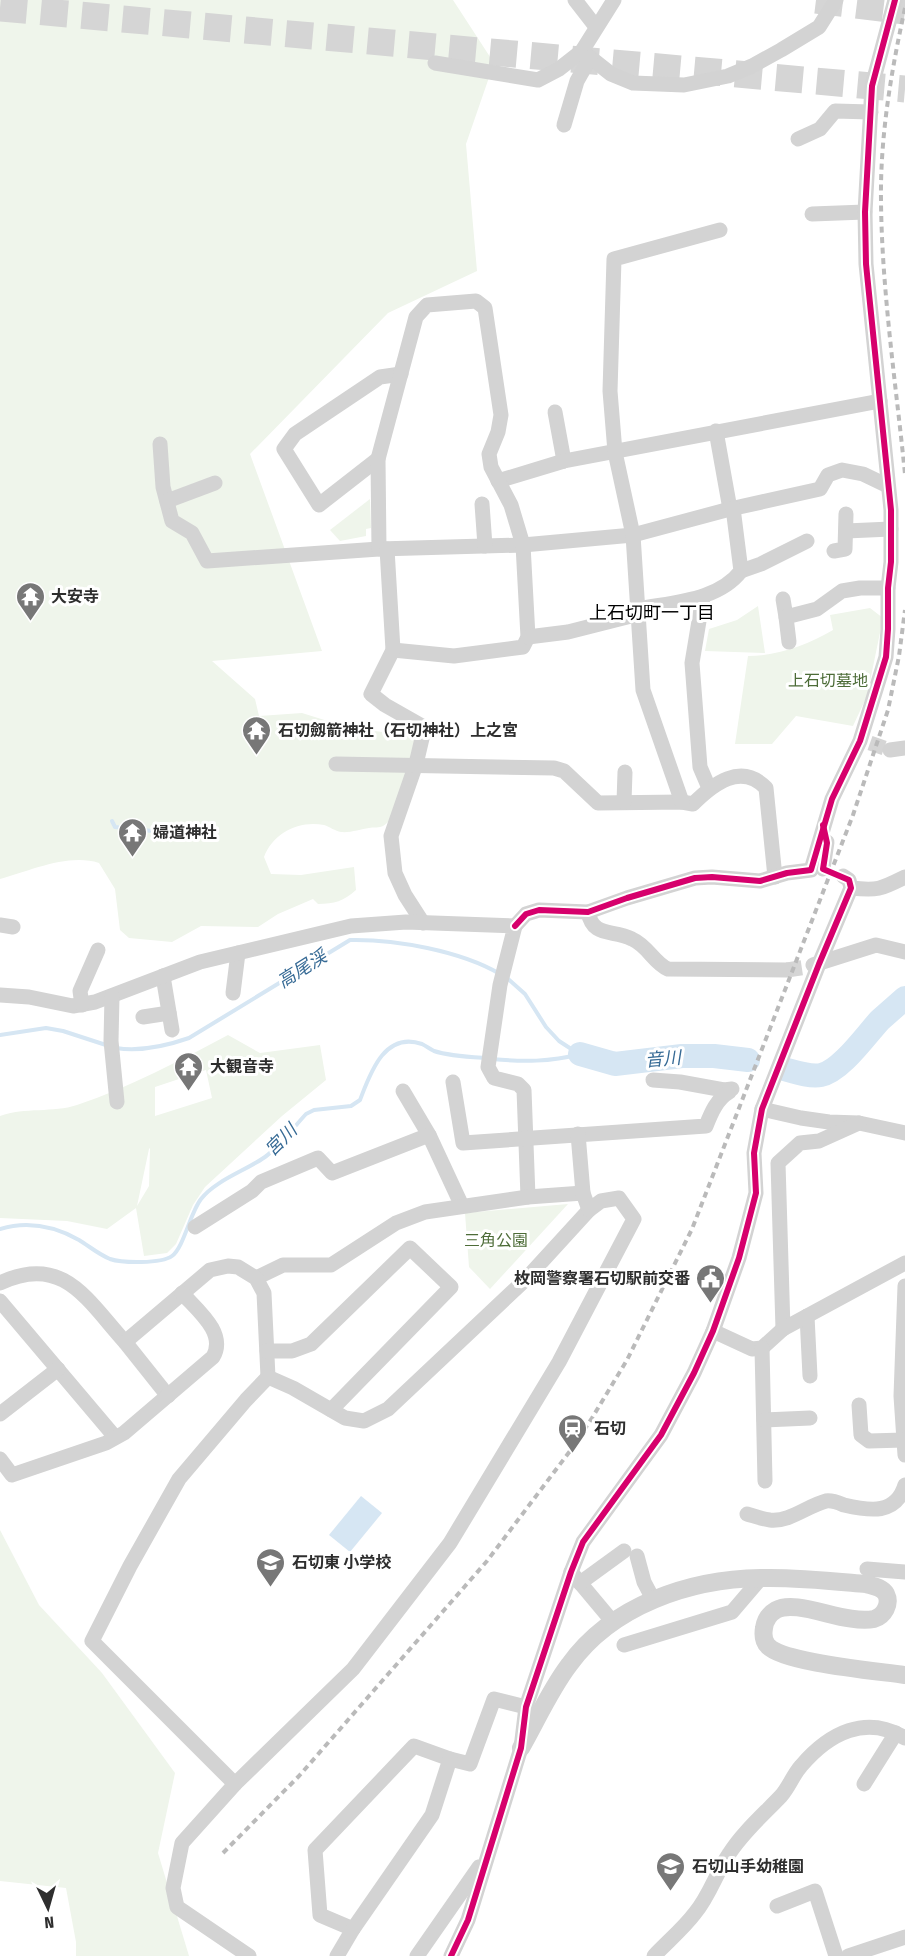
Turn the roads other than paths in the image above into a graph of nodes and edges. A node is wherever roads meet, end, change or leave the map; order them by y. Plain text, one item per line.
1 (575, 0) edge
2 (615, 0) edge
3 (836, 0) edge
4 (895, 0) edge
5 (596, 27) junction
6 (586, 54) junction
7 (435, 63) dead end
8 (871, 112) junction
9 (564, 125) dead end
10 (798, 139) dead end
11 (865, 212) junction
12 (812, 214) dead end
13 (720, 230) dead end
14 (401, 374) junction
15 (880, 401) junction
16 (555, 412) dead end
17 (716, 431) junction
18 (160, 444) dead end
19 (615, 452) junction
20 (378, 459) junction
21 (564, 460) junction
22 (498, 481) junction
23 (215, 483) dead end
24 (888, 486) junction
25 (167, 501) junction
26 (482, 504) dead end
27 (731, 508) junction
28 (846, 514) dead end
29 (891, 529) junction
30 (846, 531) junction
31 (633, 535) junction
32 (807, 542) dead end
33 (523, 545) junction
34 (484, 546) junction
35 (383, 549) junction
36 (834, 551) dead end
37 (741, 571) junction
38 (888, 588) junction
39 (703, 597) junction
40 (783, 599) dead end
41 (638, 611) junction
42 (786, 617) junction
43 (528, 637) junction
44 (789, 642) dead end
45 (393, 650) junction
46 (336, 764) dead end
47 (416, 764) junction
48 (625, 772) dead end
49 (709, 788) junction
50 (624, 802) junction
51 (682, 802) junction
52 (823, 825) junction
53 (823, 869) dead end
54 (775, 876) junction
55 (905, 877) edge
56 (588, 912) junction
57 (423, 923) junction
58 (515, 927) junction
59 (98, 950) dead end
60 (238, 952) junction
61 (905, 952) edge
62 (813, 965) junction
63 (787, 970) tunnel mouth
64 (163, 976) junction
65 (233, 993) dead end
66 (112, 996) junction
67 (2, 997) edge
68 (82, 1005) junction
69 (170, 1013) junction
70 (143, 1017) dead end
71 (172, 1030) dead end
72 (653, 1080) dead end
73 (453, 1082) dead end
74 (403, 1091) dead end
75 (117, 1102) dead end
76 (762, 1109) junction
77 (859, 1123) junction
78 (905, 1132) edge
79 (578, 1134) junction
80 (429, 1135) junction
81 (526, 1139) junction
82 (583, 1193) junction
83 (528, 1197) junction
84 (462, 1206) junction
85 (589, 1210) junction
86 (195, 1227) dead end
87 (905, 1263) edge
88 (256, 1278) junction
89 (0, 1283) edge
90 (905, 1286) edge
91 (182, 1293) junction
92 (0, 1301) edge
93 (807, 1316) junction
94 (783, 1329) junction
95 (712, 1331) junction
96 (124, 1342) junction
97 (762, 1348) junction
98 (267, 1351) junction
99 (58, 1369) junction
100 (810, 1376) dead end
101 (268, 1377) junction
102 (168, 1396) junction
103 (903, 1396) edge
104 (859, 1405) dead end
105 (331, 1410) junction
106 (0, 1414) edge
107 (810, 1418) dead end
108 (764, 1420) junction
109 (115, 1437) junction
110 (904, 1448) edge
111 (0, 1459) edge
112 (765, 1481) dead end
113 (905, 1485) edge
114 (747, 1514) dead end
115 (867, 1569) dead end
116 (905, 1572) edge
117 (576, 1577) junction
118 (761, 1578) junction
119 (653, 1599) junction
120 (612, 1621) junction
121 (624, 1645) dead end
122 (905, 1675) edge
123 (526, 1707) junction
124 (901, 1735) edge
125 (522, 1748) junction
126 (450, 1760) junction
127 (236, 1784) junction
128 (864, 1784) dead end
129 (486, 1858) junction
130 (777, 1906) dead end
131 (353, 1929) junction
132 (905, 1937) edge
133 (249, 1956) edge
134 (337, 1956) edge
135 (417, 1956) edge
136 (451, 1956) edge
137 (654, 1956) edge
138 (836, 1956) edge
139 (848, 1956) edge

1 - 5 street
2 - 5 street
3 - 6 street
4 - 8 street
5 - 6 street
6 - 7 street
6 - 9 street
8 - 10 street
8 - 11 street
11 - 12 street
11 - 15 street
13 - 19 street
14 - 20 street
14 - 20 street
14 - 22 street
15 - 17 street
15 - 24 street
16 - 21 street
17 - 19 street
17 - 27 street
18 - 25 street
19 - 21 street
19 - 31 street
20 - 35 street
21 - 22 street
22 - 33 street
23 - 25 street
24 - 27 street
24 - 29 street
25 - 35 street
26 - 34 street
27 - 31 street
27 - 37 street
28 - 30 street
29 - 30 street
29 - 38 street
30 - 36 street
31 - 33 street
31 - 41 street
32 - 37 street
33 - 34 street
33 - 43 street
34 - 35 street
35 - 45 street
37 - 39 street
38 - 42 street
38 - 52 street
39 - 41 street
39 - 49 street
40 - 42 street
41 - 43 street
41 - 51 street
42 - 44 street
43 - 45 street
45 - 47 street
46 - 47 street
47 - 50 street
47 - 57 street
48 - 50 street
49 - 51 street
49 - 54 street
50 - 51 street
52 - 53 street
52 - 54 street
54 - 56 street
55 - 62 street
56 - 58 street
56 - 63 street
57 - 58 street
57 - 60 street
58 - 81 street
59 - 68 street
60 - 64 street
60 - 65 street
61 - 62 street
62 - 76 street
64 - 66 street
64 - 69 street
66 - 68 street
66 - 75 street
67 - 68 street
69 - 70 street
69 - 71 street
72 - 79 street
73 - 81 street
74 - 80 street
76 - 77 street
76 - 95 street
77 - 78 street
77 - 94 street
79 - 81 street
79 - 82 street
80 - 84 street
80 - 86 street
81 - 83 street
82 - 83 street
82 - 85 street
83 - 84 street
84 - 88 street
85 - 105 street
85 - 127 street
87 - 93 street
88 - 91 street
88 - 98 street
89 - 96 street
90 - 103 street
91 - 96 street
91 - 102 street
92 - 99 street
93 - 94 street
93 - 100 street
94 - 97 street
95 - 97 street
95 - 117 street
96 - 102 street
97 - 108 street
98 - 101 street
98 - 105 street
99 - 106 street
99 - 109 street
101 - 105 street
101 - 127 street
102 - 109 street
103 - 110 street
104 - 110 street
107 - 108 street
108 - 112 street
109 - 111 street
113 - 114 street
115 - 116 street
117 - 119 street
117 - 120 street
117 - 123 street
118 - 119 street
118 - 121 street
118 - 122 street
119 - 120 street
120 - 125 street
123 - 125 street
123 - 126 street
124 - 128 street
124 - 137 street
125 - 129 street
126 - 131 street
126 - 131 street
127 - 133 street
129 - 135 street
129 - 136 street
130 - 138 street
131 - 134 street
132 - 139 street

